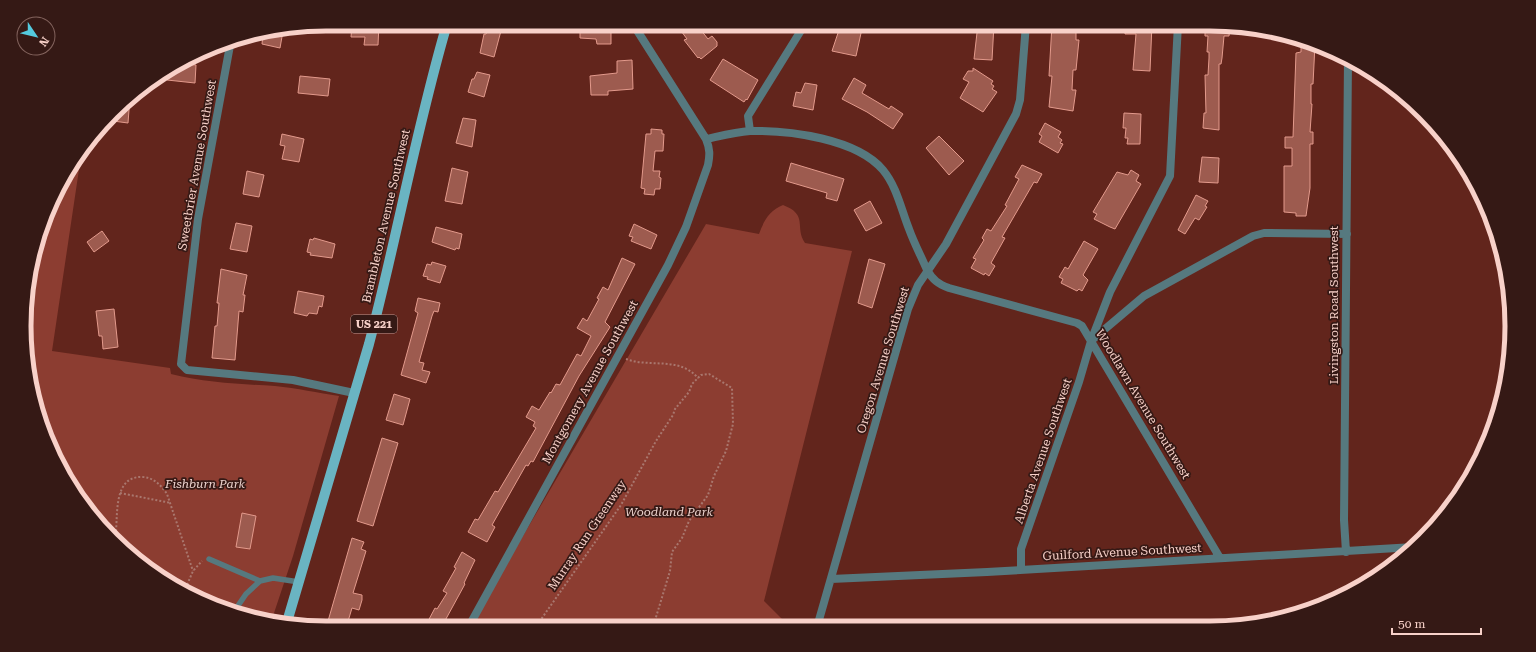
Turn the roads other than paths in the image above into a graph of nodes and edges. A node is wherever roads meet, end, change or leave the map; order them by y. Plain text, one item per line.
1 (446, 31) edge
2 (637, 31) edge
3 (801, 31) edge
4 (1025, 31) edge
5 (1178, 31) edge
6 (229, 48) edge
7 (1348, 65) edge
8 (750, 131) junction
9 (706, 140) junction
10 (1347, 234) junction
11 (926, 270) junction
12 (1092, 341) junction
13 (354, 393) junction
14 (1404, 549) edge
15 (1346, 552) junction
16 (1220, 558) junction
17 (209, 559) road end
18 (1021, 570) junction
19 (831, 579) junction
20 (260, 581) junction
21 (299, 582) junction
22 (237, 607) edge
23 (288, 618) edge
24 (472, 621) edge
25 (819, 621) edge

1 - 13 main road, Brambleton Avenue Southwest / US 221
2 - 9 street
3 - 8 street
4 - 11 street, Oregon Avenue Southwest
5 - 12 street, Alberta Avenue Southwest
6 - 13 street, Sweetbrier Avenue Southwest
7 - 10 street, Livingston Road Southwest
8 - 9 street, Woodlawn Avenue Southwest
8 - 11 street, Woodlawn Avenue Southwest
9 - 24 street, Montgomery Avenue Southwest
10 - 12 street
10 - 15 street, Livingston Road Southwest
11 - 12 street, Woodlawn Avenue Southwest
11 - 19 street, Oregon Avenue Southwest
12 - 16 street, Woodlawn Avenue Southwest
12 - 18 street, Alberta Avenue Southwest
13 - 21 main road, Brambleton Avenue Southwest / US 221
14 - 15 street, Guilford Avenue Southwest
15 - 16 street, Guilford Avenue Southwest
16 - 18 street, Guilford Avenue Southwest
17 - 20 lane
18 - 19 street, Guilford Avenue Southwest
19 - 25 street, Oregon Avenue Southwest
20 - 21 lane
20 - 22 lane
21 - 23 main road, Brambleton Avenue Southwest / US 221

